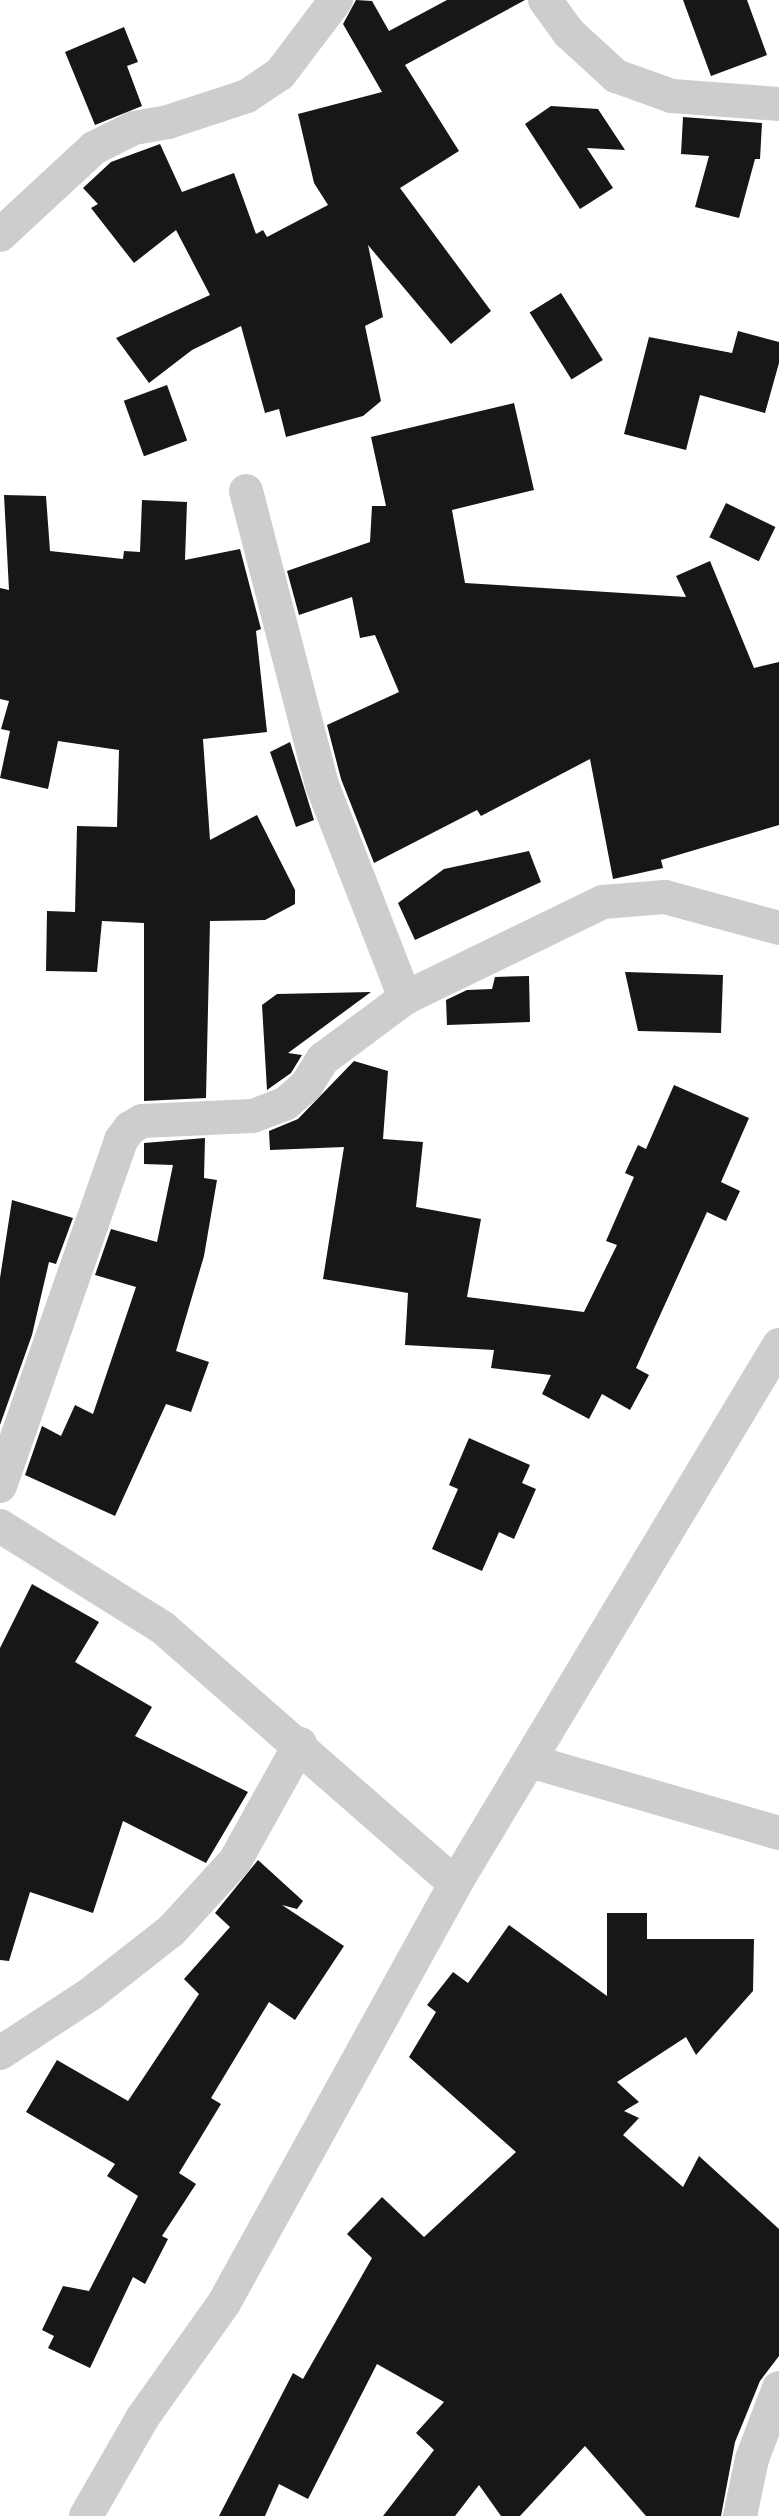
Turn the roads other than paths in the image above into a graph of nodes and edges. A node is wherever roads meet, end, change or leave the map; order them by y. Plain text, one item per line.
1 (336, 0) edge
2 (545, 0) edge
3 (779, 104) edge
4 (0, 235) edge
5 (246, 491) dead end
6 (779, 928) edge
7 (405, 998) junction
8 (779, 1345) edge
9 (0, 1486) edge
10 (0, 1526) edge
11 (300, 1744) junction
12 (533, 1762) junction
13 (779, 1833) edge
14 (455, 1884) junction
15 (0, 2053) edge
16 (779, 2388) edge
17 (86, 2516) edge
18 (740, 2516) edge

1 - 4 street
2 - 3 street
5 - 7 street
6 - 7 street
7 - 9 street
8 - 12 street
10 - 11 street
11 - 14 street
11 - 15 street
12 - 13 street
12 - 14 street
14 - 17 street
16 - 18 street

